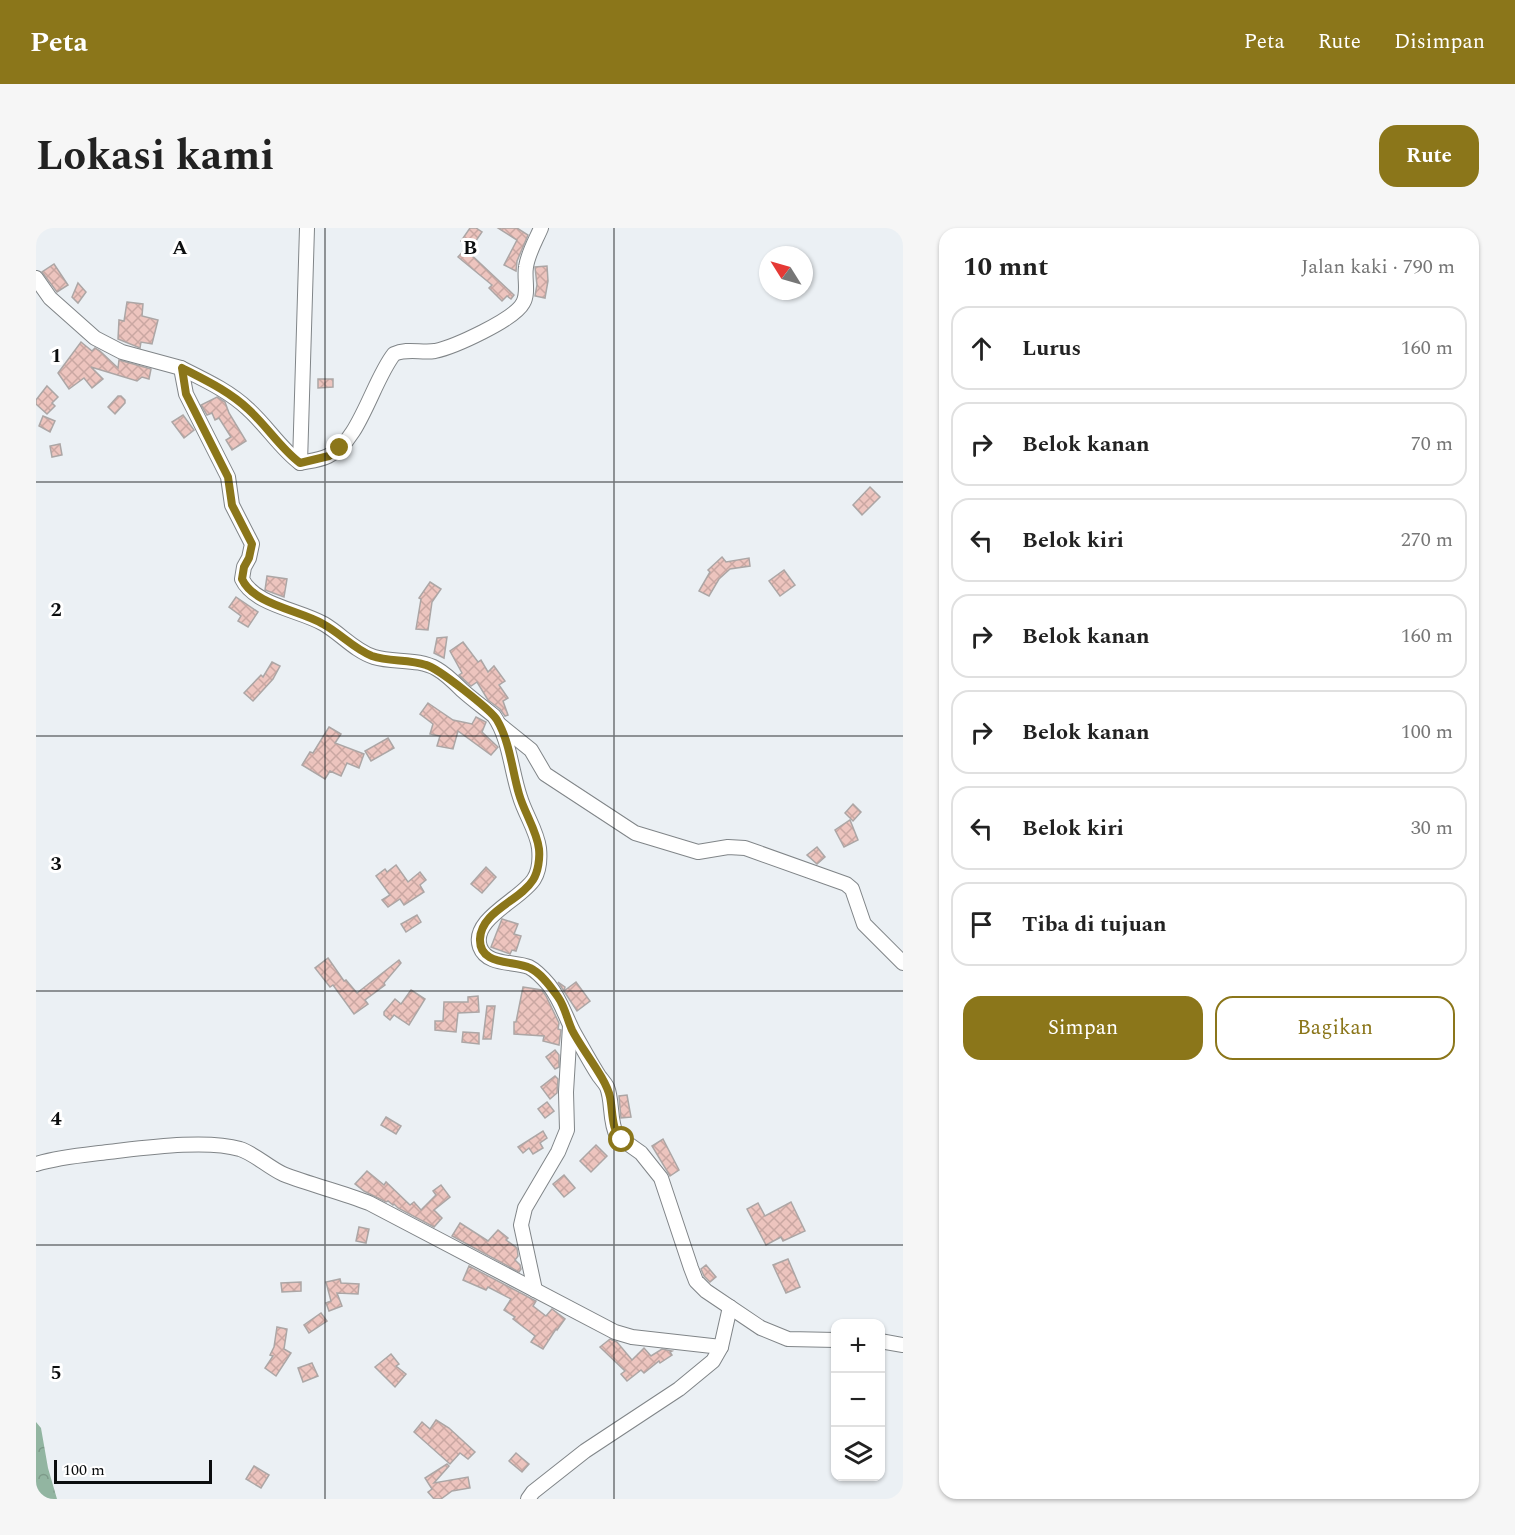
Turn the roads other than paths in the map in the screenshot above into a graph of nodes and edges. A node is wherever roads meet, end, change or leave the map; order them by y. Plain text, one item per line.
1 (307, 228) edge
2 (541, 228) edge
3 (36, 278) edge
4 (182, 368) junction
5 (300, 463) junction
6 (500, 725) junction
7 (903, 963) edge
8 (570, 1025) junction
9 (36, 1164) edge
10 (535, 1290) junction
11 (730, 1307) junction
12 (831, 1340) edge
13 (885, 1342) edge
14 (903, 1345) edge
15 (721, 1347) junction
16 (528, 1499) edge

1 - 5 street
2 - 5 street
3 - 4 street
4 - 5 street
4 - 6 street
6 - 7 street
6 - 8 street
8 - 10 street
8 - 11 street
9 - 10 street
10 - 15 street
11 - 12 street
11 - 15 street
13 - 14 street
15 - 16 street

